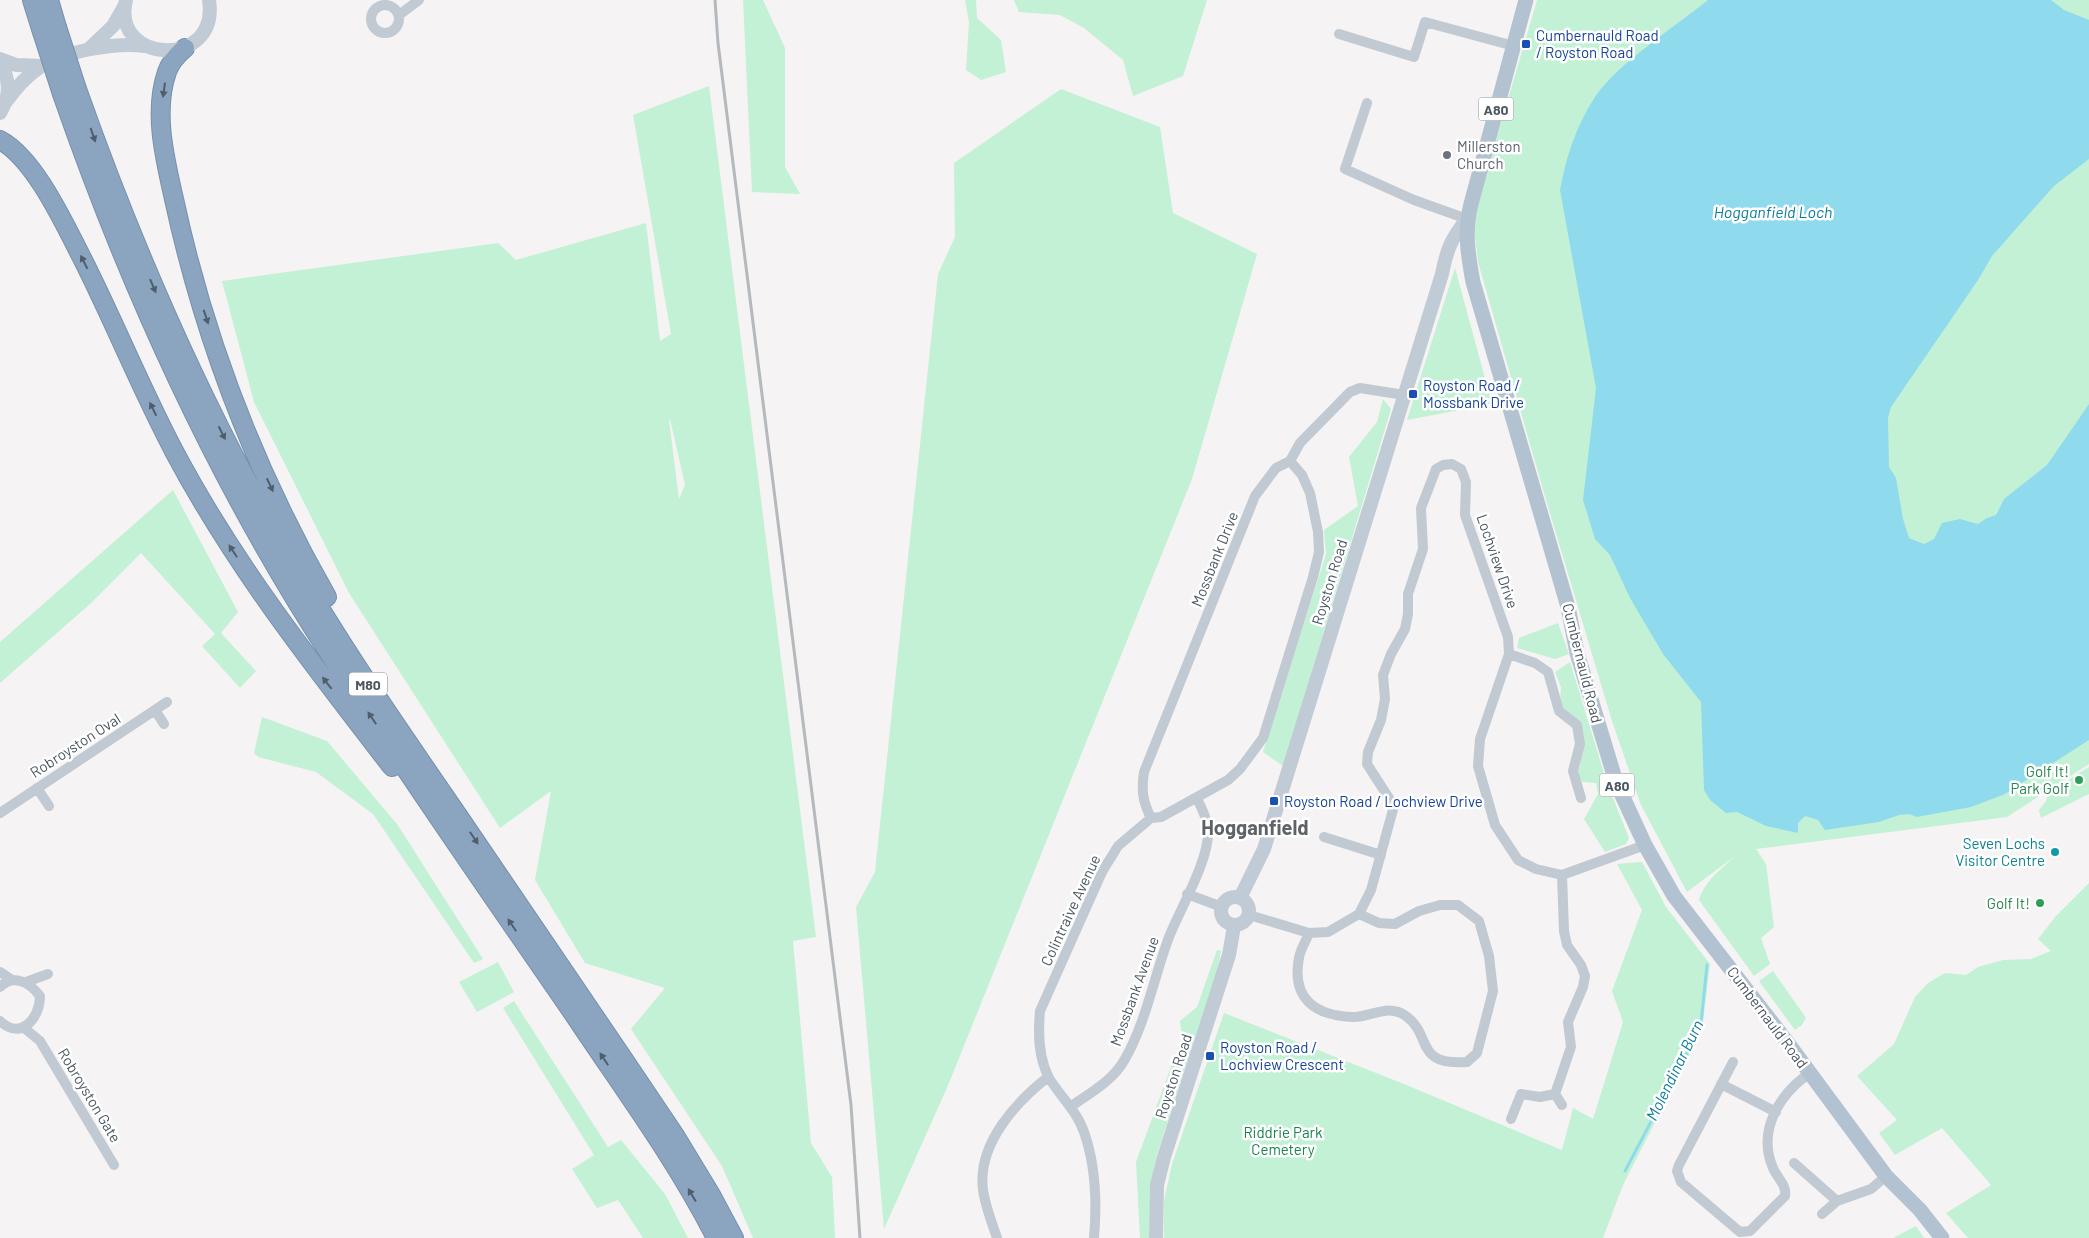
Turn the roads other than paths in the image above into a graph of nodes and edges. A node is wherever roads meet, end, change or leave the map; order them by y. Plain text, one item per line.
1 (32, 0) edge
2 (49, 0) edge
3 (419, 0) edge
4 (1526, 0) edge
5 (125, 2) edge
6 (211, 3) edge
7 (374, 4) edge
8 (399, 15) junction
9 (49, 30) junction
10 (1339, 34) dead end
11 (145, 46) junction
12 (1514, 46) junction
13 (185, 48) junction
14 (90, 49) junction
15 (0, 61) edge
16 (42, 66) junction
17 (69, 91) junction
18 (1367, 103) dead end
19 (3, 108) edge
20 (0, 140) edge
21 (0, 148) edge
22 (31, 170) junction
23 (1467, 219) junction
24 (1467, 247) junction
25 (1442, 274) junction
26 (1404, 395) junction
27 (1290, 461) junction
28 (1509, 654) junction
29 (167, 702) dead end
30 (155, 710) junction
31 (164, 724) dead end
32 (37, 788) junction
33 (1197, 798) junction
34 (1581, 798) dead end
35 (49, 806) dead end
36 (0, 813) edge
37 (458, 815) junction
38 (1151, 818) junction
39 (1324, 836) dead end
40 (1645, 845) junction
41 (1381, 855) junction
42 (1562, 875) junction
43 (487, 887) junction
44 (1187, 894) junction
45 (1240, 898) junction
46 (1222, 907) junction
47 (1360, 914) junction
48 (1249, 915) junction
49 (1234, 926) junction
50 (1309, 933) junction
51 (0, 972) edge
52 (12, 980) junction
53 (26, 982) junction
54 (0, 987) edge
55 (40, 996) junction
56 (37, 1016) junction
57 (1, 1023) edge
58 (22, 1027) junction
59 (40, 1041) junction
60 (1733, 1062) dead end
61 (1810, 1073) junction
62 (1048, 1077) junction
63 (1721, 1084) junction
64 (1555, 1094) junction
65 (1562, 1105) dead end
66 (1070, 1107) junction
67 (1776, 1112) junction
68 (1511, 1119) dead end
69 (1794, 1163) dead end
70 (114, 1165) dead end
71 (1886, 1176) junction
72 (1838, 1201) junction
73 (1822, 1214) dead end
74 (716, 1238) edge
75 (734, 1238) edge
76 (997, 1238) edge
77 (1094, 1238) edge
78 (1156, 1238) edge
79 (1942, 1238) edge

1 - 9 highway, M80
2 - 9 highway, M80
3 - 8 street
4 - 12 main road, Cumbernauld Road / A80
5 - 11 street
5 - 14 street
6 - 13 street
7 - 8 street
7 - 8 street
9 - 17 highway, M80, bridge
10 - 12 street
11 - 13 street
11 - 14 street
12 - 23 main road, Cumbernauld Road / A80
13 -> 37 highway
14 - 16 street
15 - 16 street
15 - 19 street
16 - 19 street
17 -> 37 highway, M80
43 -> 17 highway, M80
18 - 23 street
20 - 22 highway
21 - 22 highway
43 -> 22 highway
23 - 24 main road, Cumbernauld Road / A80
23 - 25 street, Royston Road
24 - 25 street, Royston Road
24 - 40 main road, Cumbernauld Road / A80
25 - 26 street, Royston Road
26 - 27 street, Mossbank Drive
26 - 45 street, Royston Road
27 - 33 street, Colintraive Avenue
27 - 38 street, Mossbank Drive
28 - 34 street
28 - 41 street, Lochview Drive
28 - 42 street, Lochview Drive
29 - 30 street, Robroyston Oval
30 - 31 street
30 - 32 street, Robroyston Oval
32 - 35 street
32 - 36 street, Robroyston Oval
33 - 38 street, Colintraive Avenue
33 - 44 street, Mossbank Avenue
37 -> 75 highway, M80
38 - 62 street, Colintraive Avenue
39 - 41 street
40 - 42 street
40 - 61 main road, Cumbernauld Road / A80
41 - 47 street, Lochview Drive
42 - 64 street
74 -> 43 highway, M80
44 - 46 street
44 - 66 street, Mossbank Avenue
45 - 46 street
45 - 48 street
46 - 49 street
47 - 50 street
47 - 50 street
48 - 49 street
48 - 50 street
49 - 78 street, Royston Road
51 - 52 street
52 - 53 street
52 - 54 street
53 - 55 street
53 - 55 street
55 - 56 street
56 - 58 street
56 - 59 street
57 - 58 street
58 - 59 street
59 - 70 street, Robroyston Gate
60 - 63 street
61 - 67 street
61 - 71 main road, Cumbernauld Road / A80
62 - 66 street, Colintraive Avenue
62 - 76 street
63 - 67 street
63 - 67 street
64 - 65 street
64 - 68 street
66 - 77 street, Colintraive Avenue
69 - 72 street
71 - 72 street
71 - 79 main road, Cumbernauld Road / A80
72 - 73 street

